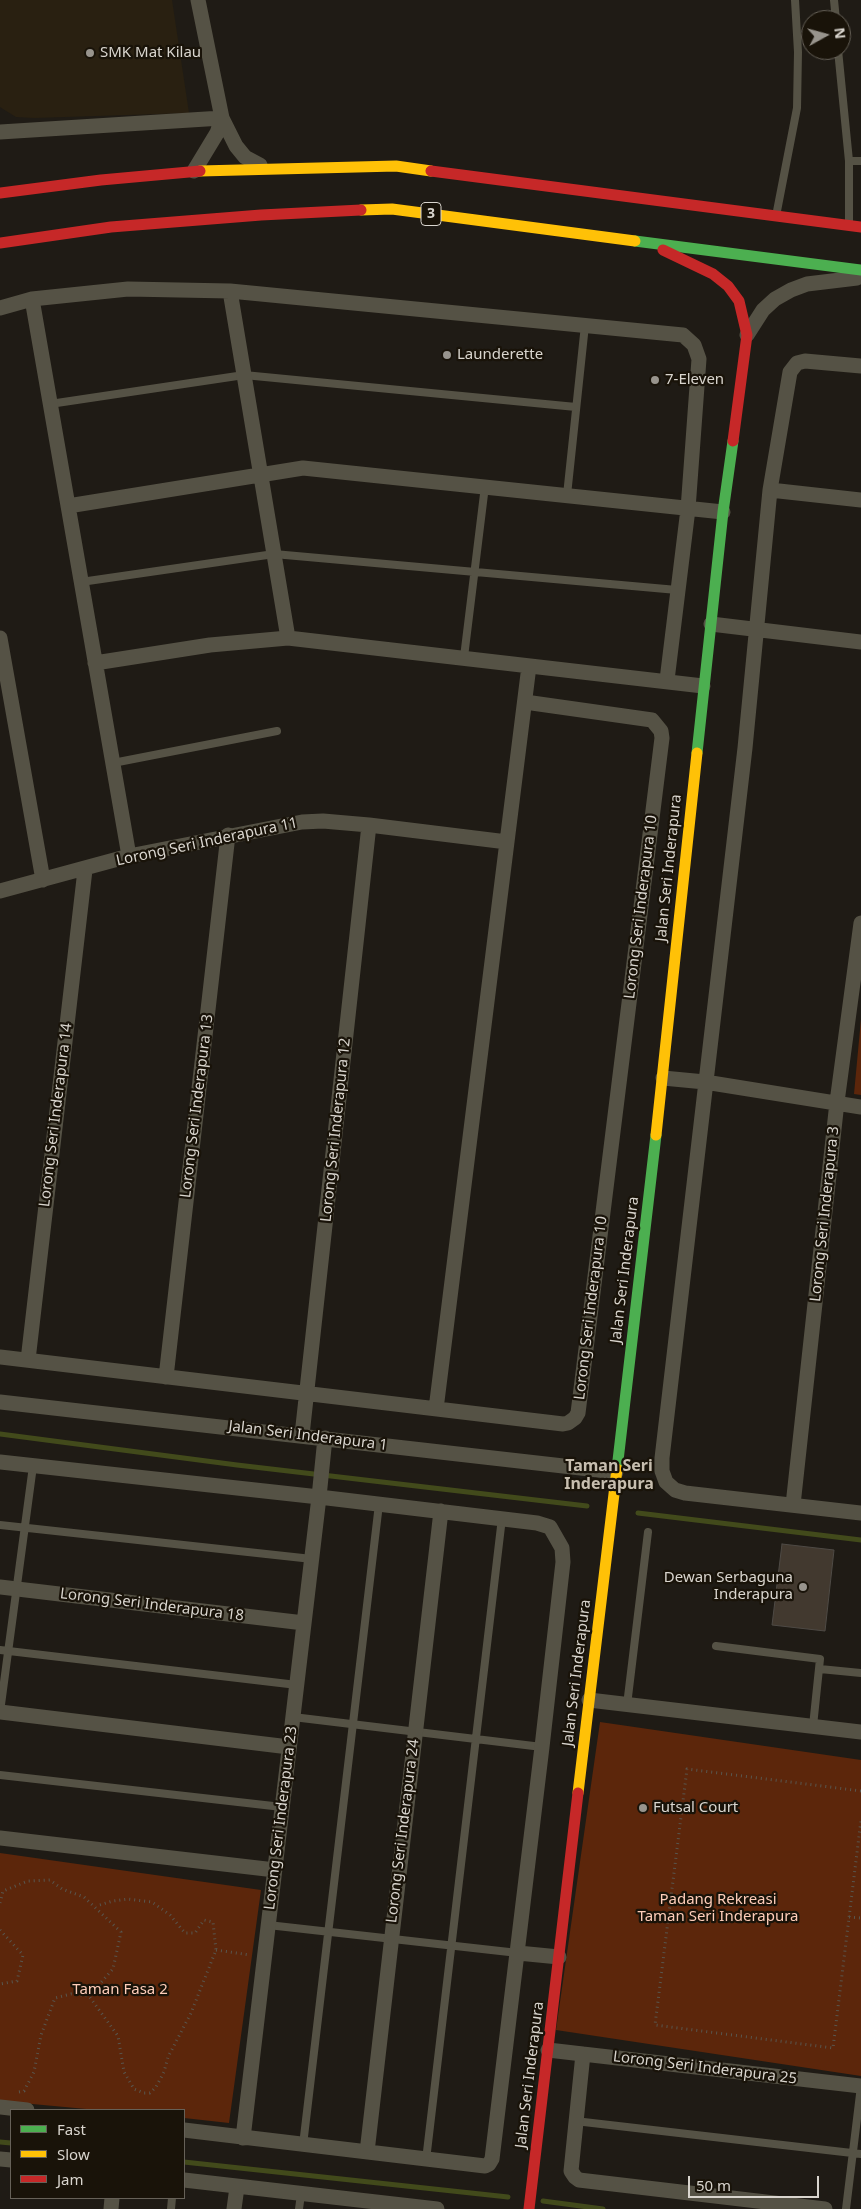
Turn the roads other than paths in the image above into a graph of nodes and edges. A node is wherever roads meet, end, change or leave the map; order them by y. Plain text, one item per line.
1 (198, 0) edge
2 (795, 0) edge
3 (839, 60) edge
4 (222, 118) junction
5 (0, 132) edge
6 (849, 161) junction
7 (861, 161) edge
8 (265, 168) junction
9 (194, 171) junction
10 (0, 193) edge
11 (776, 216) junction
12 (849, 225) junction
13 (861, 227) edge
14 (0, 242) edge
15 (641, 242) junction
16 (861, 270) edge
17 (861, 278) edge
18 (230, 291) junction
19 (32, 299) junction
20 (0, 308) edge
21 (585, 325) junction
22 (747, 335) junction
23 (861, 366) edge
24 (244, 375) junction
25 (50, 404) junction
26 (576, 407) junction
27 (261, 474) junction
28 (485, 486) junction
29 (770, 490) junction
30 (567, 495) junction
31 (861, 500) edge
32 (68, 506) junction
33 (688, 509) junction
34 (723, 512) junction
35 (274, 554) junction
36 (475, 572) junction
37 (81, 582) junction
38 (677, 590) junction
39 (711, 624) junction
40 (756, 628) junction
41 (0, 638) edge
42 (288, 638) junction
43 (861, 642) edge
44 (464, 657) junction
45 (95, 663) junction
46 (529, 666) junction
47 (667, 680) junction
48 (703, 686) junction
49 (524, 702) junction
50 (277, 730) dead end
51 (113, 763) junction
52 (369, 826) junction
53 (228, 835) junction
54 (507, 842) junction
55 (129, 856) junction
56 (85, 870) junction
57 (43, 880) junction
58 (0, 891) edge
59 (861, 922) edge
60 (859, 952) edge
61 (663, 1078) junction
62 (705, 1082) junction
63 (837, 1102) junction
64 (861, 1107) edge
65 (0, 1357) edge
66 (28, 1360) junction
67 (166, 1377) junction
68 (307, 1393) junction
69 (0, 1402) edge
70 (436, 1409) junction
71 (302, 1435) junction
72 (325, 1438) junction
73 (0, 1462) edge
74 (33, 1466) junction
75 (616, 1472) junction
76 (320, 1490) junction
77 (379, 1503) junction
78 (793, 1505) junction
79 (441, 1511) junction
80 (861, 1513) edge
81 (502, 1518) junction
82 (0, 1525) edge
83 (24, 1528) junction
84 (648, 1532) dead end
85 (312, 1559) junction
86 (0, 1587) edge
87 (17, 1589) junction
88 (304, 1623) junction
89 (716, 1646) dead end
90 (0, 1650) edge
91 (9, 1651) junction
92 (820, 1669) junction
93 (861, 1673) edge
94 (296, 1685) junction
95 (589, 1700) junction
96 (627, 1705) junction
97 (0, 1712) edge
98 (293, 1717) junction
99 (354, 1725) junction
100 (813, 1726) junction
101 (415, 1732) junction
102 (861, 1732) edge
103 (476, 1740) junction
104 (289, 1747) junction
105 (542, 1747) junction
106 (0, 1775) edge
107 (282, 1807) junction
108 (0, 1838) edge
109 (275, 1870) junction
110 (268, 1924) junction
111 (330, 1932) junction
112 (391, 1938) junction
113 (450, 1945) junction
114 (518, 1953) junction
115 (559, 1957) junction
116 (548, 2050) junction
117 (583, 2054) junction
118 (861, 2086) edge
119 (0, 2107) edge
120 (19, 2109) edge
121 (575, 2122) junction
122 (185, 2130) edge
123 (243, 2138) junction
124 (303, 2145) junction
125 (366, 2152) junction
126 (852, 2153) junction
127 (861, 2154) edge
128 (426, 2160) junction
129 (185, 2180) edge
130 (237, 2187) junction
131 (301, 2194) junction
132 (361, 2205) edge
133 (428, 2208) edge
134 (234, 2209) edge
135 (299, 2209) edge
136 (529, 2209) edge
137 (825, 2209) edge
138 (846, 2209) edge

1 - 4 street
2 - 11 lane
3 - 6 lane
4 - 5 street
4 - 8 street
4 - 9 street
6 - 7 lane
6 - 12 lane
8 - 9 main road
8 - 11 main road
9 - 10 main road
11 - 12 main road
12 - 13 main road
14 - 15 main road, 3
15 - 16 main road, 3
15 - 22 main road
17 - 22 street
18 - 19 street
18 - 21 street
18 - 24 street
19 - 20 street
19 - 25 street
21 - 26 lane
21 - 33 street
22 - 34 main road, Jalan Seri Inderapura
23 - 29 street
24 - 25 lane
24 - 26 lane
24 - 27 street
25 - 32 street
26 - 30 lane
27 - 28 street
27 - 32 street
27 - 35 street
28 - 30 street
28 - 36 lane
29 - 31 street
29 - 40 street
30 - 33 street
32 - 37 street
33 - 34 street
33 - 38 street
34 - 39 main road, Jalan Seri Inderapura
35 - 36 lane
35 - 37 lane
35 - 42 street
36 - 38 lane
36 - 44 lane
37 - 45 street
38 - 47 street
39 - 40 street
39 - 48 main road, Jalan Seri Inderapura
40 - 43 street
40 - 62 street
41 - 57 street
42 - 44 street
42 - 45 street
44 - 46 street
45 - 51 street
46 - 47 street
46 - 49 street
47 - 48 street
48 - 61 main road, Jalan Seri Inderapura
49 - 54 street
49 - 70 street, Lorong Seri Inderapura 10
50 - 51 lane
51 - 55 street
52 - 53 street, Lorong Seri Inderapura 11
52 - 54 street, Lorong Seri Inderapura 11
52 - 68 street, Lorong Seri Inderapura 12
53 - 55 street, Lorong Seri Inderapura 11
53 - 67 street, Lorong Seri Inderapura 13
54 - 70 street
55 - 56 street, Lorong Seri Inderapura 11
56 - 57 street, Lorong Seri Inderapura 11
56 - 66 street, Lorong Seri Inderapura 14
57 - 58 street, Lorong Seri Inderapura 11
59 - 60 street, Lorong Seri Inderapura 3
60 - 63 street, Lorong Seri Inderapura 3
61 - 62 street
61 - 75 main road, Jalan Seri Inderapura
62 - 63 street
62 - 78 street
63 - 64 street
63 - 78 street, Lorong Seri Inderapura 3
65 - 66 street
66 - 67 street
67 - 68 street
68 - 70 street
68 - 71 street, Lorong Seri Inderapura 12
69 - 71 street, Jalan Seri Inderapura 1
71 - 72 street, Jalan Seri Inderapura 1
72 - 75 street, Jalan Seri Inderapura 1
72 - 76 street, Lorong Seri Inderapura 23
73 - 74 street
74 - 76 street
74 - 83 lane
75 - 95 main road, Jalan Seri Inderapura
76 - 77 street
76 - 85 street, Lorong Seri Inderapura 23
77 - 79 street
77 - 99 lane
78 - 80 street
79 - 81 street
79 - 101 street, Lorong Seri Inderapura 24
81 - 103 lane
81 - 105 street
82 - 83 lane
83 - 85 lane
83 - 87 lane
84 - 96 lane
85 - 88 street, Lorong Seri Inderapura 23
86 - 87 street, Lorong Seri Inderapura 18
87 - 88 street, Lorong Seri Inderapura 18
87 - 91 lane
88 - 94 street, Lorong Seri Inderapura 23
89 - 92 lane
90 - 91 lane
91 - 94 lane
91 - 97 lane
92 - 93 lane
92 - 100 lane
94 - 98 street, Lorong Seri Inderapura 23
95 - 96 street
95 - 115 main road, Jalan Seri Inderapura
96 - 100 street
97 - 104 street
98 - 99 lane
98 - 104 street, Lorong Seri Inderapura 23
99 - 101 lane
99 - 111 lane
100 - 102 street
101 - 103 lane
101 - 112 street, Lorong Seri Inderapura 24
103 - 105 lane
103 - 113 lane
104 - 107 street, Lorong Seri Inderapura 23
105 - 114 street
106 - 107 lane
107 - 109 street, Lorong Seri Inderapura 23
108 - 109 street
109 - 110 street, Lorong Seri Inderapura 23
110 - 111 lane
110 - 123 street, Lorong Seri Inderapura 23
111 - 112 lane
111 - 124 lane
112 - 113 lane
112 - 125 street, Lorong Seri Inderapura 24
113 - 114 lane
113 - 128 lane
114 - 115 street
114 - 128 street
115 - 116 main road, Jalan Seri Inderapura
116 - 117 street, Lorong Seri Inderapura 25
116 - 136 main road, Jalan Seri Inderapura
117 - 118 street, Lorong Seri Inderapura 25
117 - 121 street
118 - 126 lane
119 - 120 street
121 - 126 lane
121 - 137 street
122 - 123 street
123 - 124 street
124 - 125 street
125 - 128 street
126 - 127 lane
126 - 138 lane
129 - 130 street
130 - 131 street
130 - 134 street
131 - 132 street
131 - 135 lane
132 - 133 street

